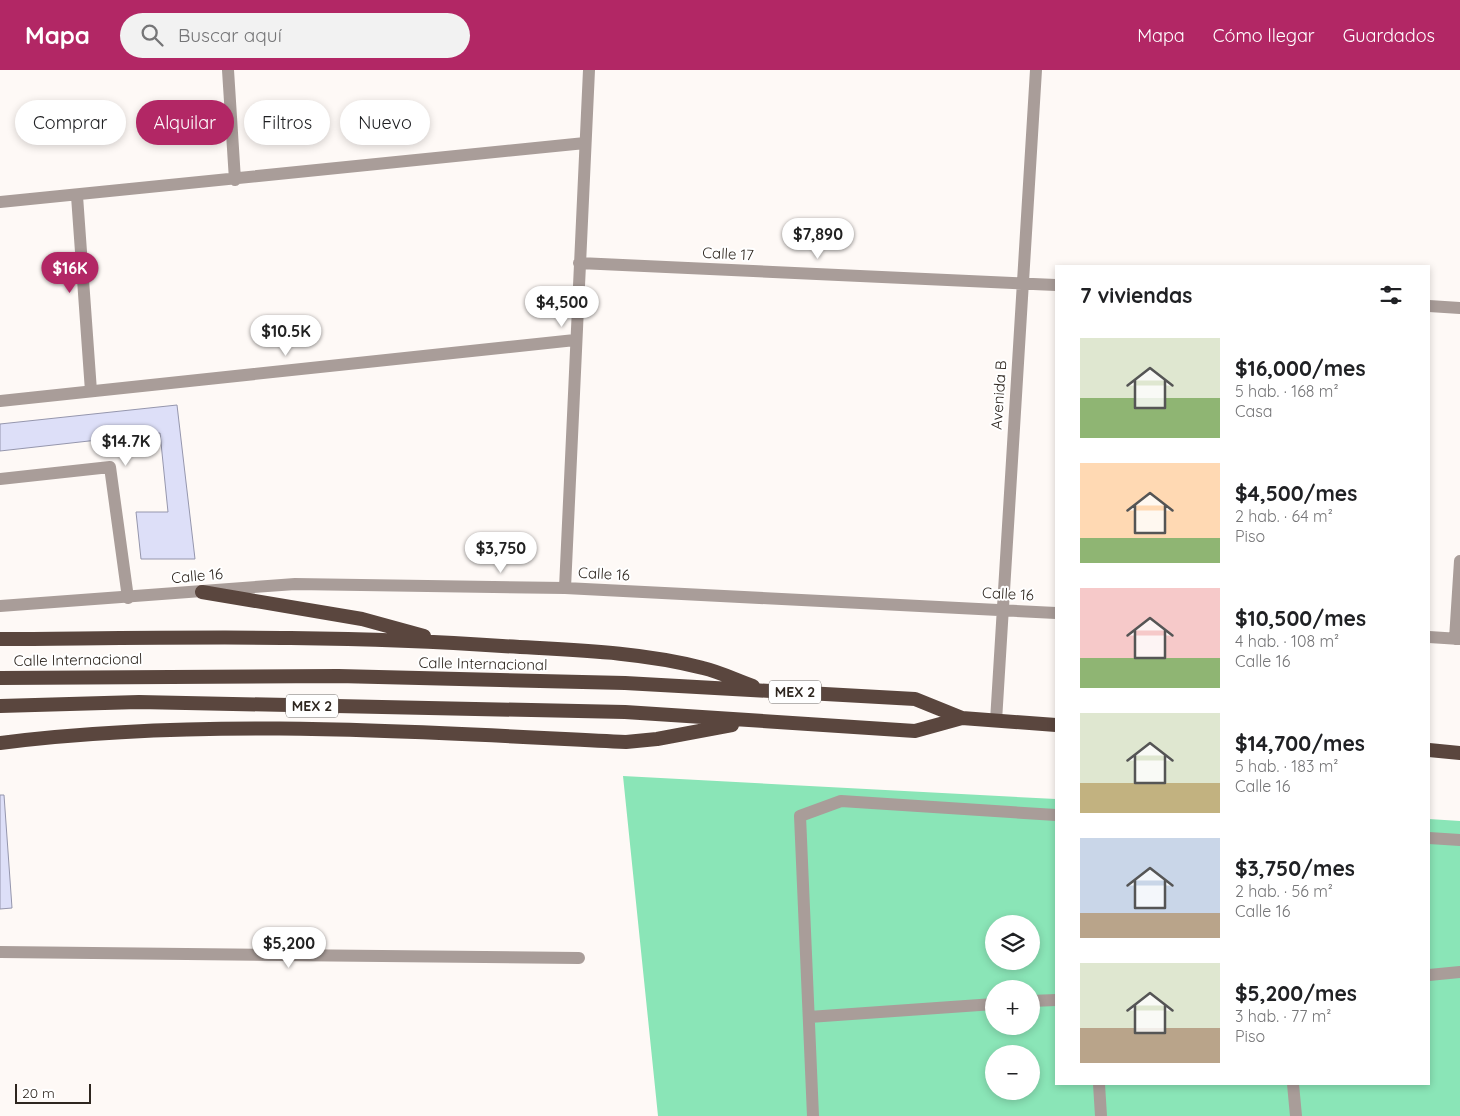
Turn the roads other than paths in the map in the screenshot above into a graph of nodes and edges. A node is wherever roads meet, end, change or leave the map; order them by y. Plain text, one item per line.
1 (228, 70) edge
2 (589, 70) edge
3 (1036, 70) edge
4 (586, 143) junction
5 (235, 180) junction
6 (77, 196) junction
7 (0, 202) edge
8 (579, 263) junction
9 (1022, 283) junction
10 (1055, 285) edge
11 (1430, 306) edge
12 (1460, 308) edge
13 (575, 340) junction
14 (91, 391) junction
15 (0, 401) edge
16 (0, 479) edge
17 (1460, 561) edge
18 (565, 588) junction
19 (202, 592) junction
20 (128, 598) junction
21 (0, 606) edge
22 (1002, 609) junction
23 (1055, 613) edge
24 (1430, 637) edge
25 (0, 639) edge
26 (1458, 639) edge
27 (446, 642) junction
28 (0, 678) edge
29 (768, 691) junction
30 (0, 706) edge
31 (962, 718) junction
32 (996, 721) junction
33 (750, 722) junction
34 (1055, 725) edge
35 (0, 743) edge
36 (1430, 750) edge
37 (1460, 753) edge
38 (1055, 815) edge
39 (1430, 838) edge
40 (1460, 840) edge
41 (0, 952) edge
42 (579, 958) dead end
43 (1460, 972) edge
44 (1430, 975) edge
45 (1055, 1000) edge
46 (1040, 1001) edge
47 (985, 1005) edge
48 (808, 1016) junction
49 (1099, 1085) edge
50 (1293, 1085) edge
51 (813, 1116) edge
52 (1101, 1116) edge
53 (1296, 1116) edge

1 - 5 street
2 - 4 street
3 - 9 street, Avenida B
4 - 5 street
4 - 8 street
5 - 6 street
6 - 7 street
6 - 14 street
8 - 9 street, Calle 17
8 - 13 street
9 - 10 street, Calle 17
9 - 22 street, Avenida B
11 - 12 street
13 - 14 street
13 - 18 street
14 - 15 street
16 - 20 street
17 - 26 street
18 - 19 street, Calle 16
18 - 22 street, Calle 16
19 - 20 street, Calle 16
19 - 27 highway
20 - 21 street, Calle 16
22 - 23 street, Calle 16
22 - 32 street, Avenida B
24 - 26 street
25 - 27 highway
27 - 29 highway
28 - 29 highway, Calle Internacional / MEX 2
29 - 31 highway, Calle Internacional / MEX 2
30 - 33 highway, Calle Internacional / MEX 2
31 - 32 highway, Calle Internacional / MEX 2
31 - 33 highway, Calle Internacional / MEX 2
32 - 34 highway, Calle Internacional / MEX 2
33 - 35 highway
36 - 37 highway
38 - 48 street
39 - 40 street
41 - 42 street
43 - 44 street
45 - 46 street
47 - 48 street
48 - 51 street
49 - 52 street
50 - 53 street

